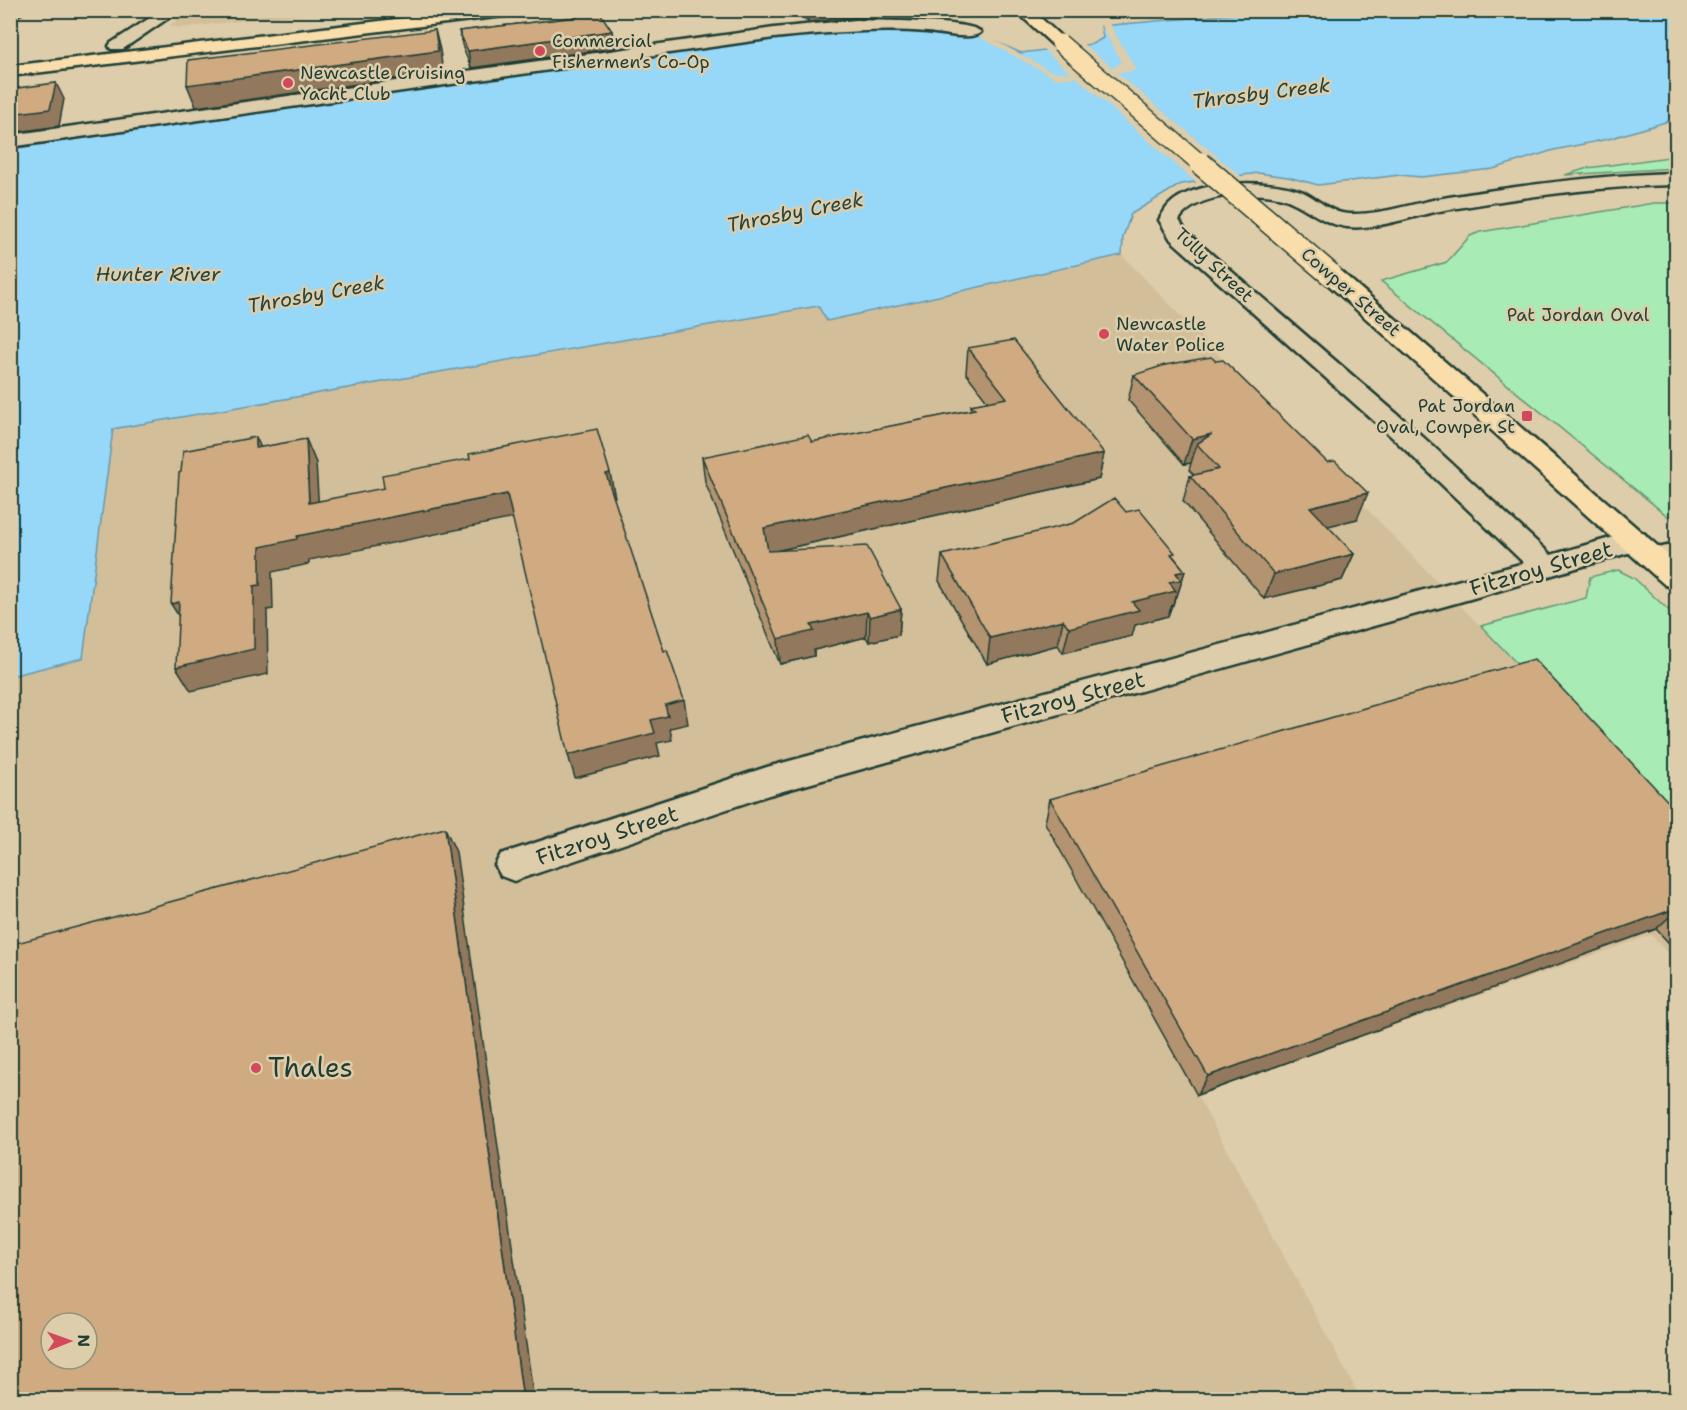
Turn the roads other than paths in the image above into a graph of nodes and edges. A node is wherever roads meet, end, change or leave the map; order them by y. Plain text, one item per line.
1 (173, 10) edge
2 (512, 10) edge
3 (1022, 10) edge
4 (408, 11) edge
5 (973, 32) dead end
6 (117, 46) junction
7 (10, 59) edge
8 (10, 71) edge
9 (10, 141) edge
10 (1677, 178) edge
11 (1655, 551) edge
12 (1546, 567) junction
13 (1677, 578) edge
14 (514, 865) dead end

1 - 6 street
2 - 8 main road
3 - 11 main road, Cowper Street, bridge
4 - 6 main road
5 - 9 street
6 - 7 main road
10 - 12 street, Tully Street
11 - 12 street, Fitzroy Street
11 - 13 main road, Cowper Street
12 - 14 street, Fitzroy Street

